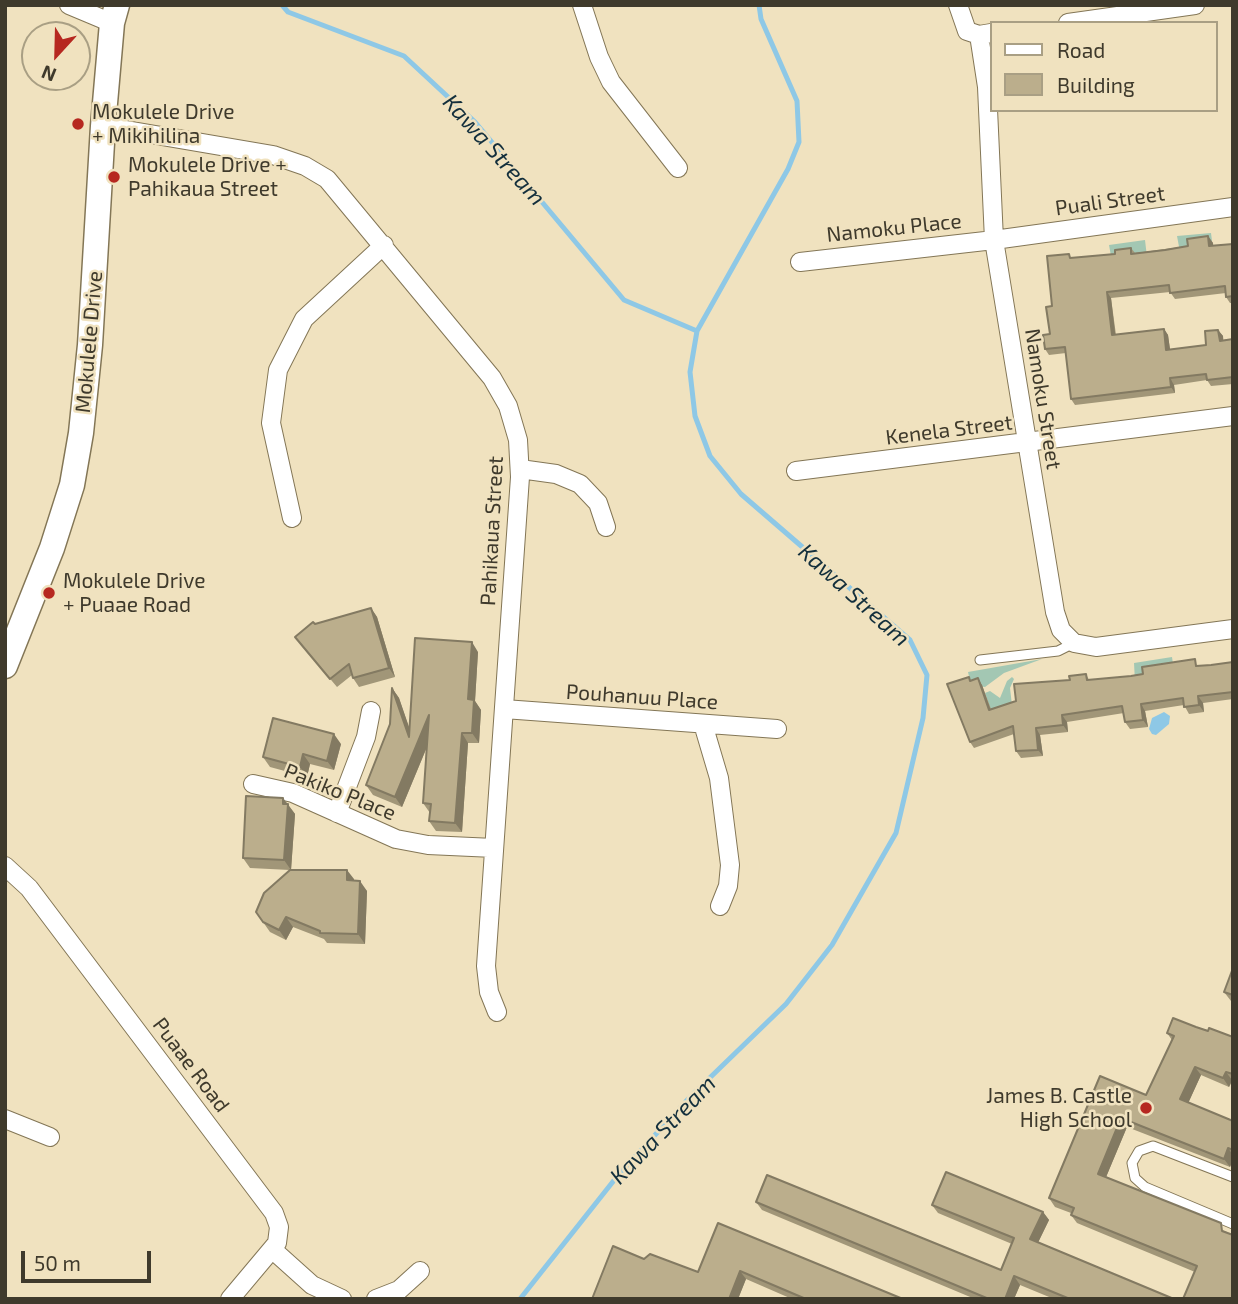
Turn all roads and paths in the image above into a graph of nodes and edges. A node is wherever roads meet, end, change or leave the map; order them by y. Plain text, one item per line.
1 (69, 5) edge
2 (582, 5) edge
3 (958, 5) edge
4 (1195, 5) edge
5 (115, 14) edge
6 (1082, 21) edge
7 (985, 34) edge
8 (103, 126) junction
9 (678, 168) dead end
10 (1233, 207) edge
11 (994, 240) junction
12 (384, 245) junction
13 (800, 262) dead end
14 (1233, 416) edge
15 (1028, 444) junction
16 (520, 469) junction
17 (796, 471) dead end
18 (292, 518) dead end
19 (606, 527) dead end
20 (1233, 629) edge
21 (1074, 643) junction
22 (980, 660) dead end
23 (5, 666) edge
24 (504, 709) junction
25 (371, 711) dead end
26 (703, 724) junction
27 (777, 729) dead end
28 (253, 784) dead end
29 (337, 813) junction
30 (494, 848) junction
31 (5, 866) edge
32 (720, 906) dead end
33 (497, 1012) dead end
34 (5, 1119) edge
35 (50, 1137) dead end
36 (1233, 1177) edge
37 (1233, 1224) edge
38 (273, 1250) junction
39 (420, 1271) dead end
40 (230, 1299) edge
41 (342, 1299) edge
42 (376, 1299) edge

1 - 5 street
2 - 9 street
3 - 7 street, Namoku Street
4 - 6 street
5 - 8 street, Mokulele Drive
7 - 11 street, Namoku Street
8 - 12 street, Pahikaua Street
8 - 23 street, Mokulele Drive
10 - 11 street, Puali Street
11 - 13 street, Namoku Place
11 - 15 street, Namoku Street
12 - 16 street, Pahikaua Street
12 - 18 street
14 - 15 street, Kenela Street
15 - 17 street, Kenela Street
15 - 21 street, Namoku Street
16 - 19 street
16 - 24 street, Pahikaua Street
20 - 21 street
21 - 22 lane
24 - 26 street, Pouhanuu Place
24 - 30 street, Pahikaua Street
25 - 29 street
26 - 27 street, Pouhanuu Place
26 - 32 street
28 - 29 street, Pakiko Place
29 - 30 street, Pakiko Place
30 - 33 street, Pahikaua Street
31 - 38 street, Puaae Road
34 - 35 street
36 - 37 lane
38 - 40 street
38 - 41 street
39 - 42 street

